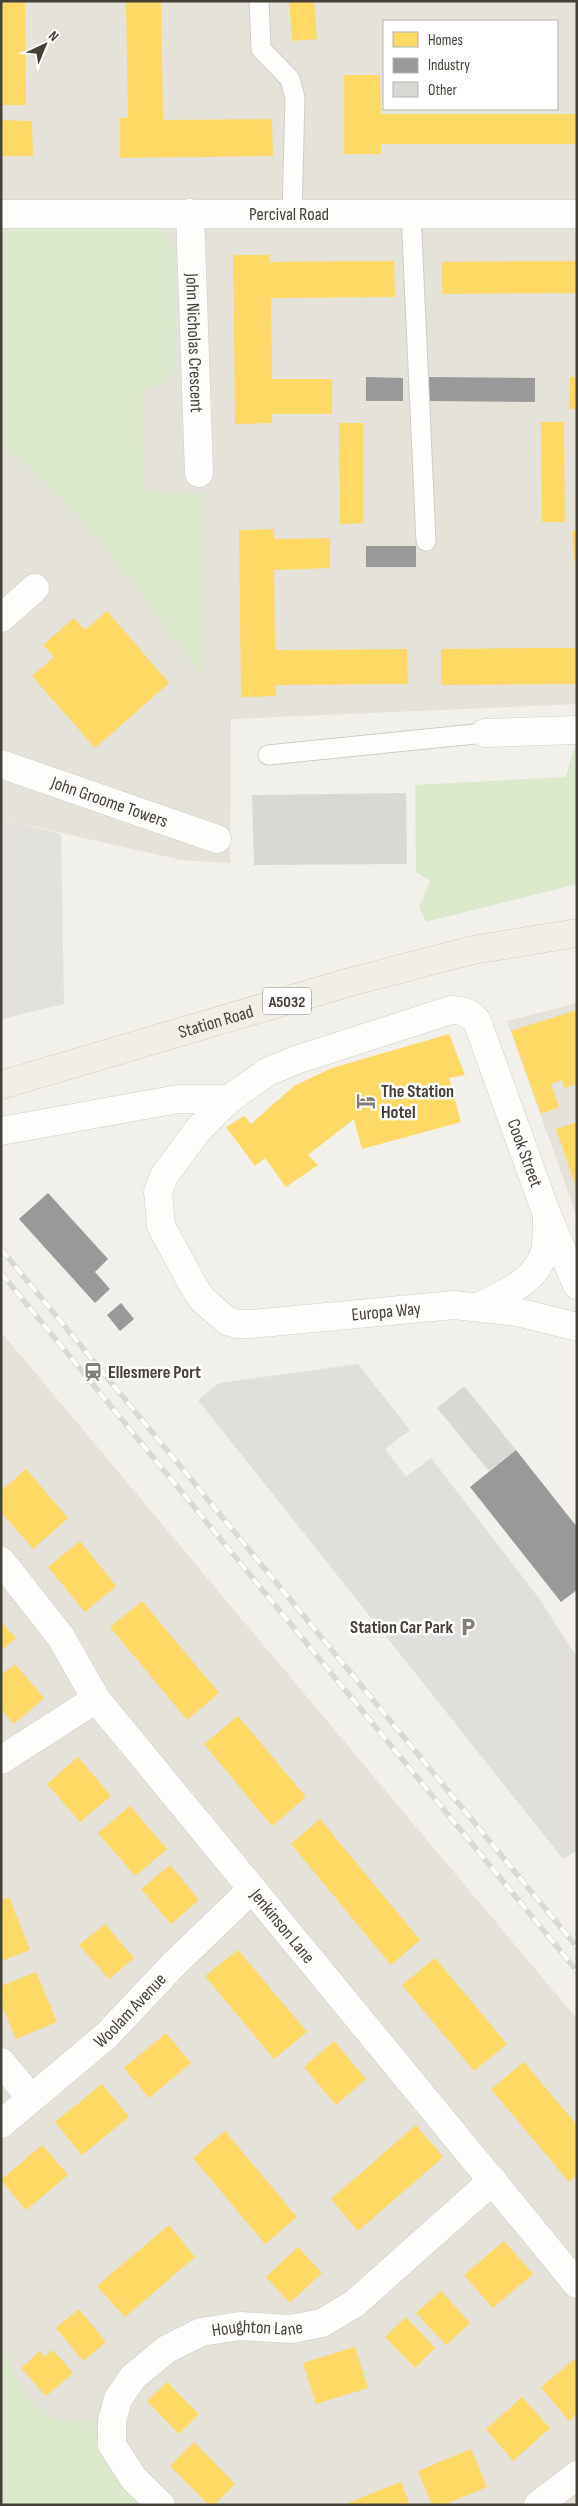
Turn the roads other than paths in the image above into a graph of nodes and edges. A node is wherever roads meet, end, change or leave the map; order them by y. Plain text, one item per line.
1 (259, 1) edge
2 (190, 213) junction
3 (292, 213) junction
4 (411, 213) junction
5 (1, 214) edge
6 (577, 214) edge
7 (199, 473) dead end
8 (426, 541) dead end
9 (35, 588) dead end
10 (1, 618) edge
11 (577, 730) edge
12 (485, 734) joint
13 (268, 755) dead end
14 (1, 764) edge
15 (217, 839) dead end
16 (577, 933) edge
17 (1, 1085) edge
18 (229, 1099) junction
19 (1, 1131) edge
20 (547, 1215) junction
21 (577, 1285) edge
22 (477, 1307) junction
23 (577, 1327) edge
24 (1, 1561) edge
25 (96, 1699) junction
26 (1, 1760) edge
27 (252, 1889) junction
28 (1, 2062) edge
29 (31, 2098) junction
30 (1, 2124) edge
31 (493, 2180) junction
32 (577, 2284) edge
33 (577, 2475) edge
34 (161, 2505) edge
35 (538, 2505) edge

1 - 3 lane
2 - 3 street, Percival Road
2 - 5 street, Percival Road
2 - 7 street, John Nicholas Crescent
3 - 4 street, Percival Road
4 - 6 street, Percival Road
4 - 8 lane
9 - 10 street
11 - 12 street
12 - 13 lane
14 - 15 street, John Groome Towers
16 - 17 main road, Station Road / A5032
18 - 19 street
18 - 20 street, Cook Street
18 - 22 street, Europa Way
20 - 21 street, Cook Street
20 - 22 street
22 - 23 street, Europa Way
24 - 25 street, Jenkinson Lane
25 - 26 street
25 - 27 street, Jenkinson Lane
27 - 29 street, Woolam Avenue
27 - 31 street, Jenkinson Lane
28 - 29 street
29 - 30 street, Woolam Avenue
31 - 32 street, Jenkinson Lane
31 - 34 street, Houghton Lane
33 - 35 street

